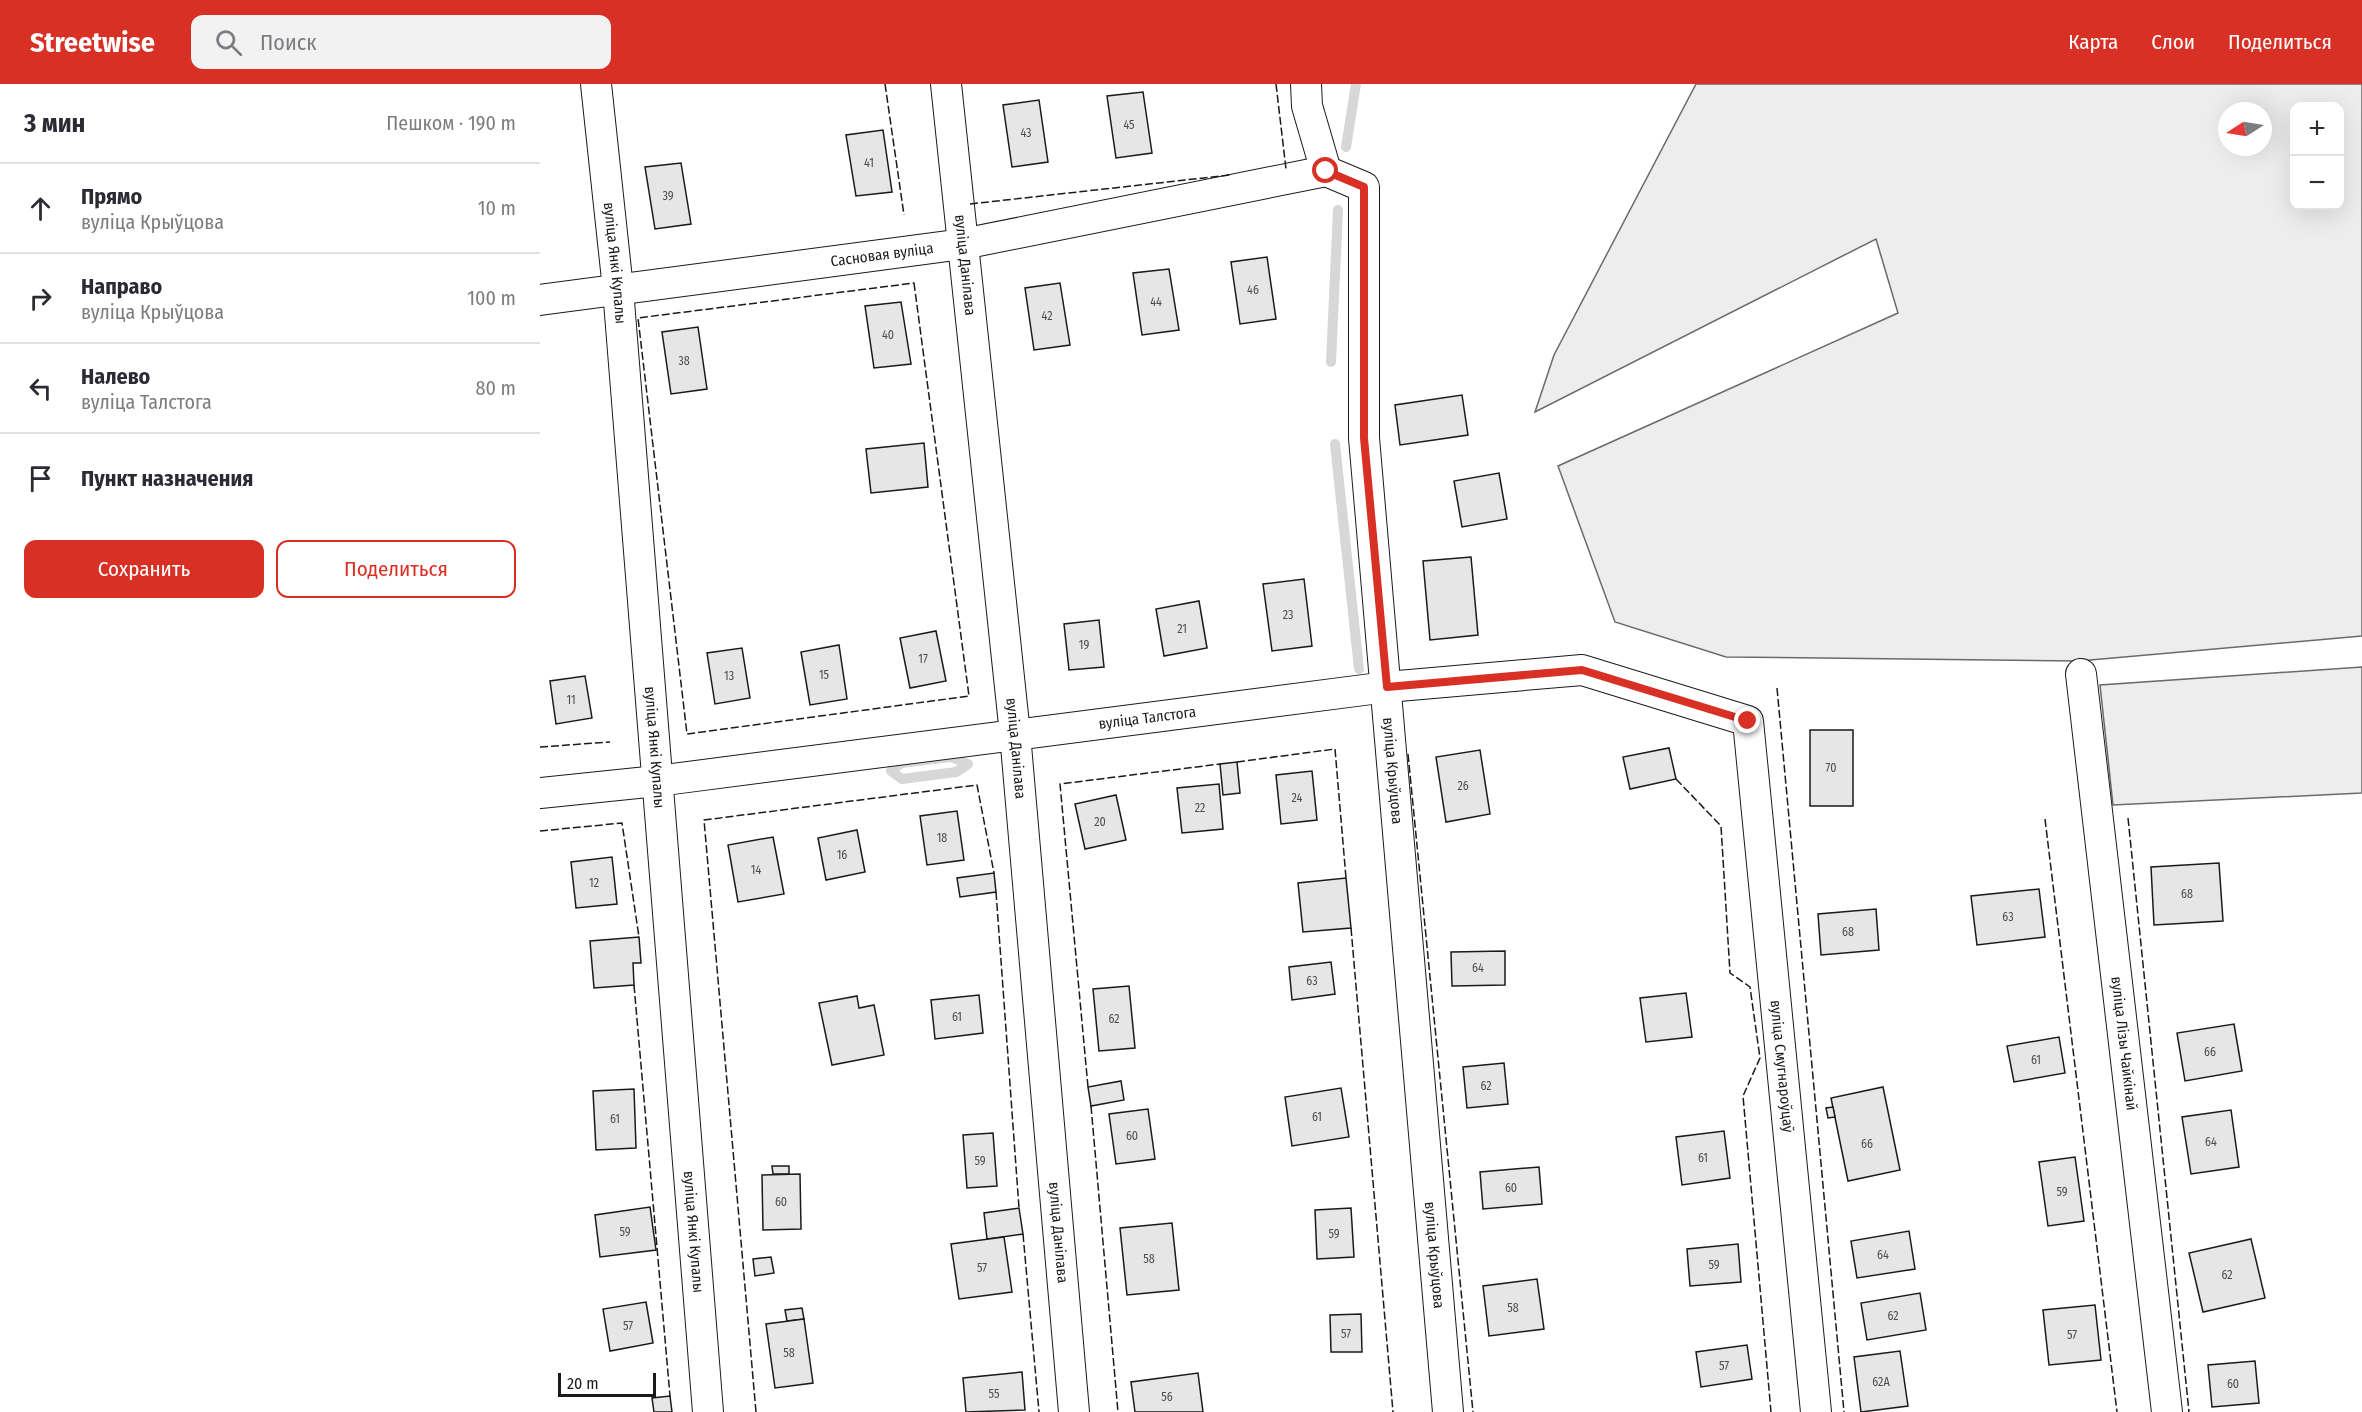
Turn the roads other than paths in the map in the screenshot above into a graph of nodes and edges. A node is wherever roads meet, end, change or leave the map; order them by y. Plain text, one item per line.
1 (596, 84) edge
2 (946, 84) edge
3 (1306, 84) edge
4 (1326, 171) junction
5 (963, 244) junction
6 (618, 289) junction
7 (540, 300) edge
8 (2081, 674) dead end
9 (1387, 687) junction
10 (1748, 721) joint
11 (1015, 734) junction
12 (657, 781) junction
13 (540, 793) edge
14 (708, 1412) edge
15 (1074, 1412) edge
16 (1448, 1412) edge
17 (1816, 1412) edge
18 (2167, 1412) edge

1 - 6 street, вуліца Янкі Купалы
2 - 5 street, вуліца Данілава
3 - 4 street
4 - 5 street, Сасновая вуліца
4 - 9 street, вуліца Крыўцова
5 - 6 street, Сасновая вуліца
5 - 11 street, вуліца Данілава
6 - 7 street, Сасновая вуліца
6 - 12 street, вуліца Янкі Купалы
8 - 18 street, вуліца Лізы Чайкінай
9 - 10 street, вуліца Талстога
9 - 11 street, вуліца Талстога
9 - 16 street, вуліца Крыўцова
10 - 17 street, вуліца Смугнароўцаў
11 - 12 street, вуліца Талстога
11 - 15 street, вуліца Данілава
12 - 13 street, вуліца Талстога
12 - 14 street, вуліца Янкі Купалы

